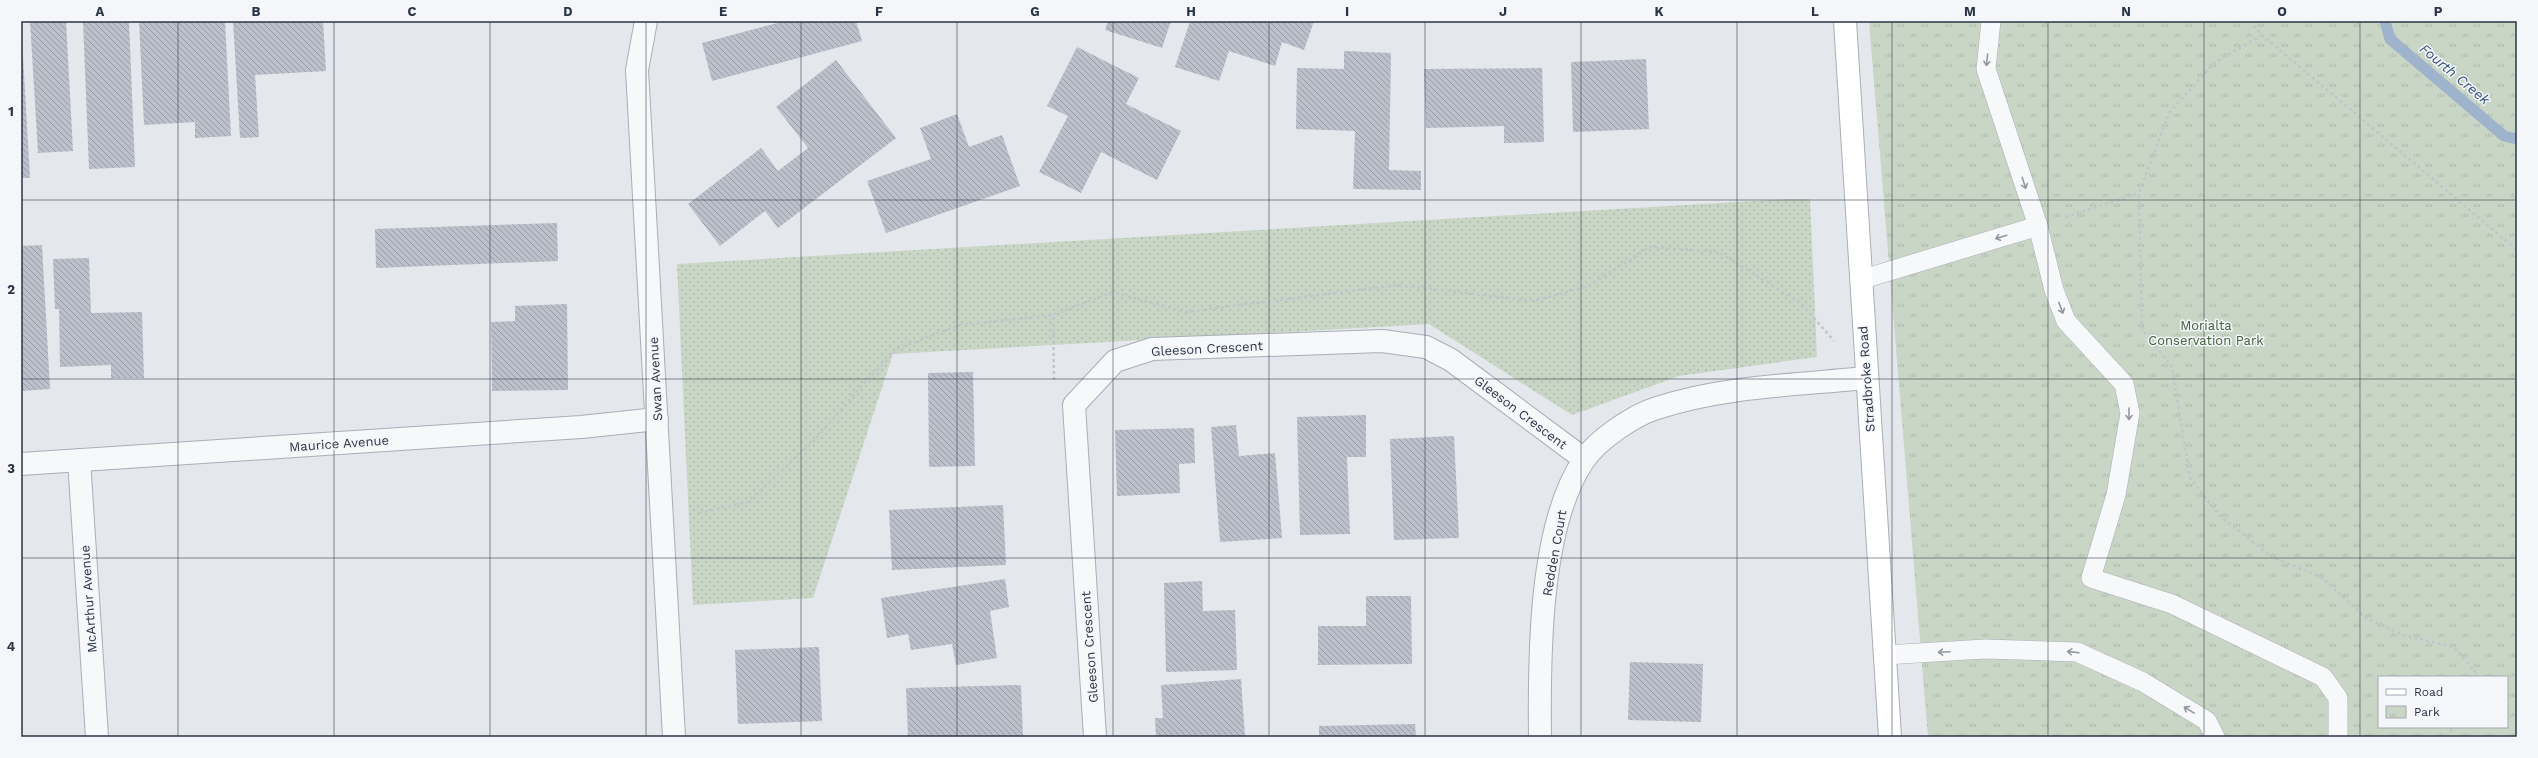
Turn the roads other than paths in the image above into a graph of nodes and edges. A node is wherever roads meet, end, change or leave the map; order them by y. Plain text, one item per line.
1 (646, 21) edge
2 (1845, 21) edge
3 (1992, 21) edge
4 (2038, 226) junction
5 (1860, 280) junction
6 (1866, 378) junction
7 (657, 419) junction
8 (1584, 459) junction
9 (79, 460) junction
10 (21, 464) edge
11 (1885, 655) junction
12 (97, 737) edge
13 (674, 737) edge
14 (1095, 737) edge
15 (1540, 737) edge
16 (1890, 737) edge
17 (2215, 737) edge
18 (2338, 737) edge

1 - 7 street, Swan Avenue
2 - 5 main road, Stradbroke Road
3 -> 4 lane
4 -> 5 lane
4 -> 18 lane
5 - 6 main road, Stradbroke Road
6 - 8 street, Redden Court
6 - 11 main road, Stradbroke Road
7 - 9 street, Maurice Avenue
7 - 13 street, Swan Avenue
8 - 14 street, Gleeson Crescent
8 - 15 street, Redden Court
9 - 10 street, Maurice Avenue
9 - 12 street, McArthur Avenue
11 - 16 main road, Stradbroke Road
17 -> 11 lane

